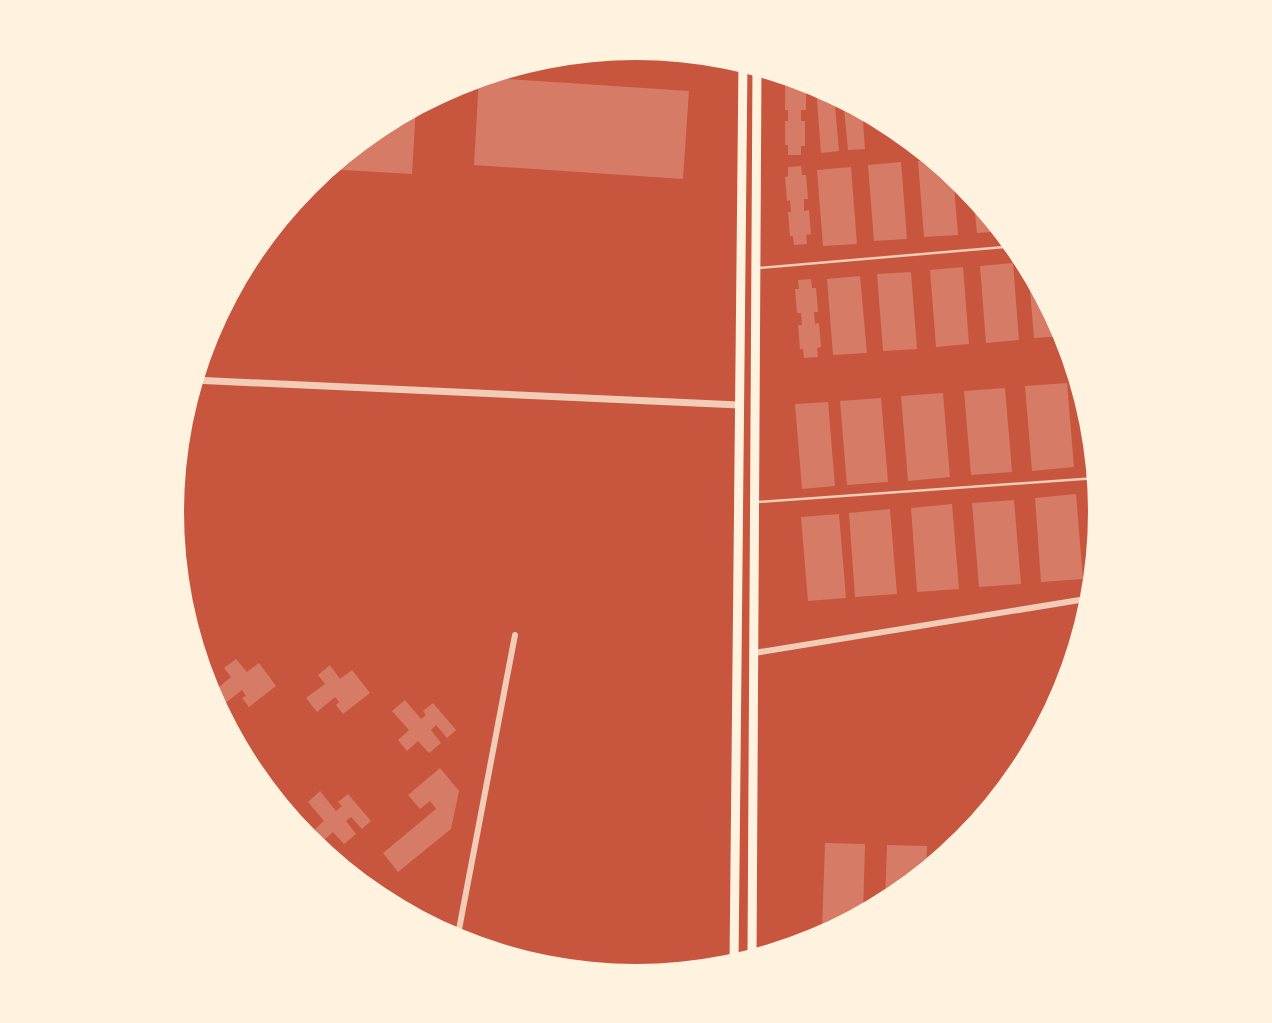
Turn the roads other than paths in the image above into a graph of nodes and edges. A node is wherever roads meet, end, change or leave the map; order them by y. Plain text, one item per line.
1 (743, 73) edge
2 (757, 76) edge
3 (1003, 247) edge
4 (756, 268) junction
5 (204, 380) edge
6 (739, 405) junction
7 (1087, 479) edge
8 (755, 503) junction
9 (1079, 600) edge
10 (515, 635) dead end
11 (754, 653) junction
12 (459, 927) edge
13 (753, 948) edge
14 (734, 953) edge

1 - 6 main road
2 - 4 main road
3 - 4 lane
4 - 8 main road
5 - 6 street
6 - 14 main road
7 - 8 lane
8 - 11 main road
9 - 11 street
10 - 12 street
11 - 13 main road

